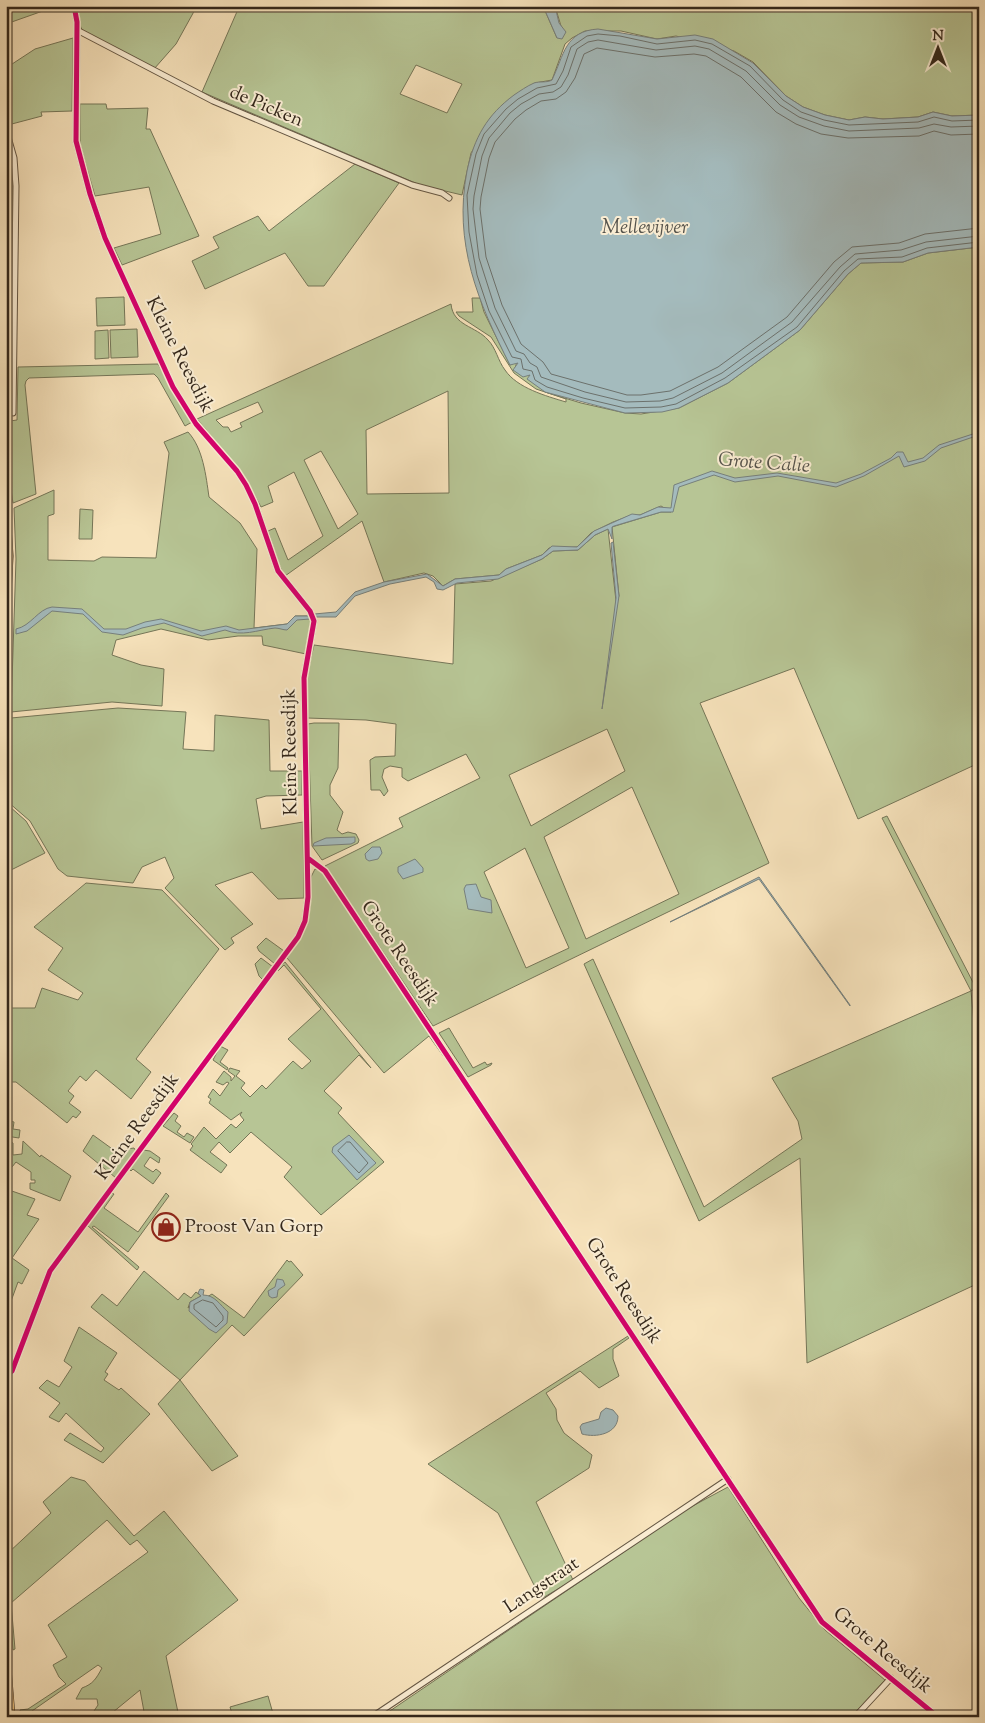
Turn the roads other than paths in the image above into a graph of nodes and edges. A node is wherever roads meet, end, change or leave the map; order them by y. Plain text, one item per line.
1 (74, 6) edge
2 (77, 30) junction
3 (6, 130) edge
4 (449, 198) dead end
5 (13, 323) junction
6 (6, 324) edge
7 (13, 413) dead end
8 (6, 513) edge
9 (6, 613) edge
10 (309, 860) junction
11 (6, 1378) edge
12 (728, 1479) junction
13 (6, 1656) edge
14 (7, 1675) edge
15 (891, 1678) junction
16 (11, 1717) edge
17 (372, 1717) edge
18 (855, 1717) edge
19 (938, 1717) edge

1 - 2 street, Kleine Reesdijk
2 - 4 street, de Picken
2 - 10 street, Kleine Reesdijk
3 - 5 street
5 - 6 street
5 - 7 street
8 - 9 main road
10 - 11 street, Kleine Reesdijk
10 - 12 street, Grote Reesdijk
12 - 15 street, Grote Reesdijk
12 - 17 street, Langstraat
13 - 14 main road
14 - 16 main road
15 - 18 street
15 - 19 street, Grote Reesdijk

